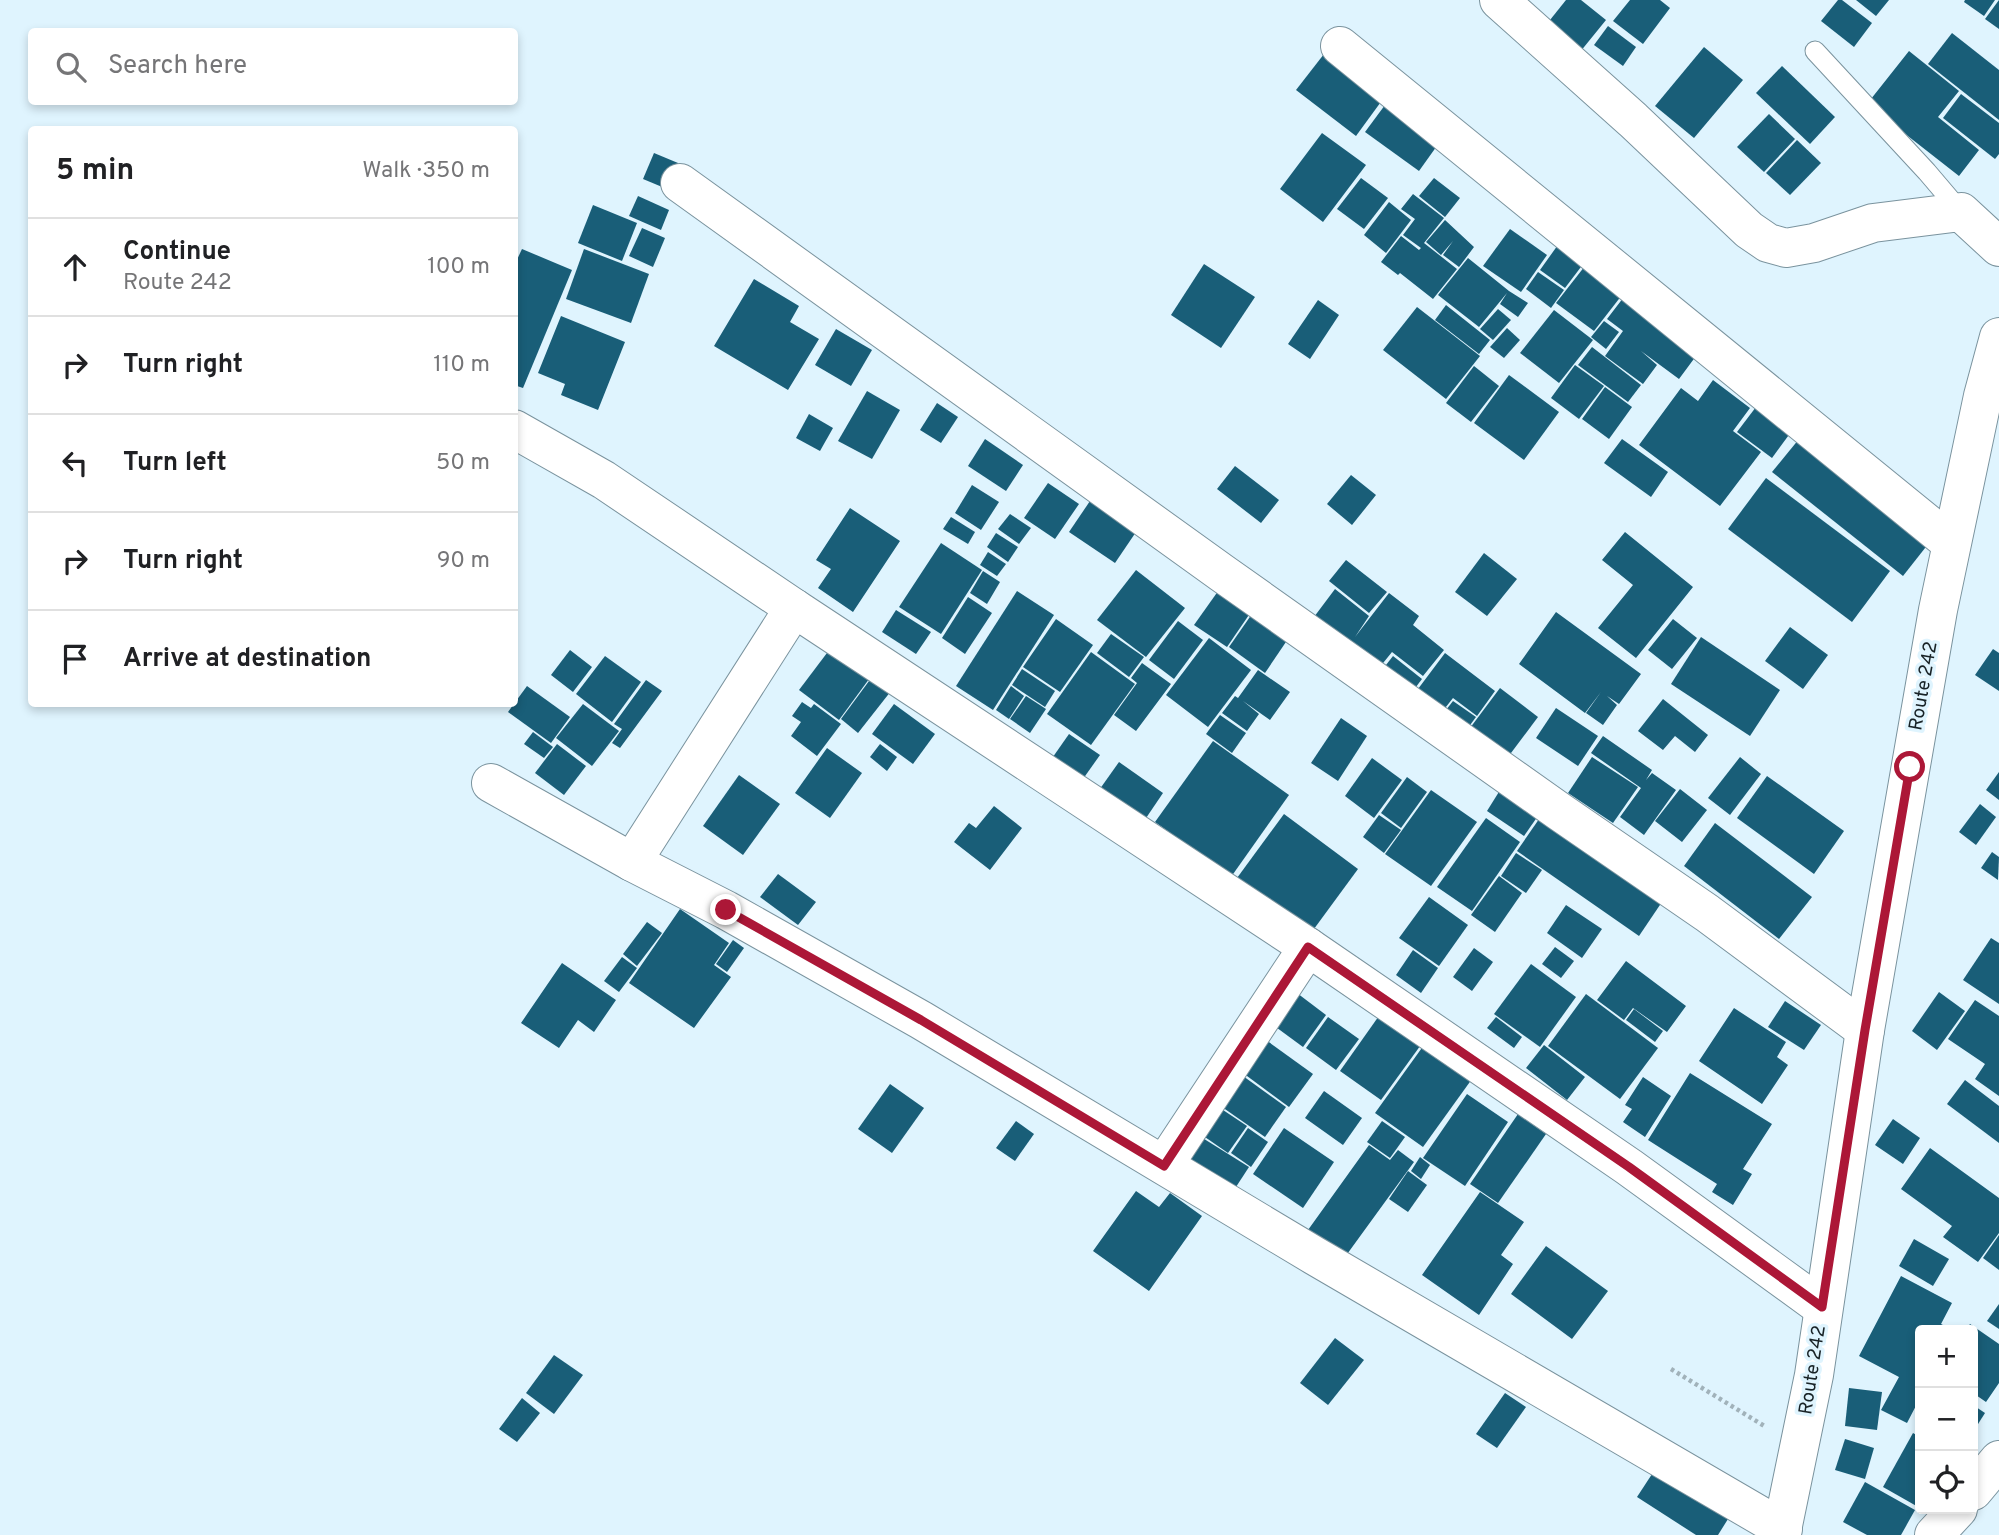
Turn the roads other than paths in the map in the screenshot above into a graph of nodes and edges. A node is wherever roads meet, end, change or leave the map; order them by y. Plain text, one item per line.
1 (1499, 0) edge
2 (1340, 46) dead end
3 (1815, 51) dead end
4 (680, 183) dead end
5 (1961, 212) junction
6 (1999, 247) edge
7 (1999, 337) edge
8 (518, 431) edge
9 (1951, 543) junction
10 (794, 608) junction
11 (491, 783) dead end
12 (632, 862) junction
13 (1308, 947) junction
14 (1865, 1030) junction
15 (1164, 1166) junction
16 (1822, 1307) junction
17 (1999, 1460) edge
18 (1978, 1485) edge
19 (1953, 1514) edge
20 (1782, 1532) edge
21 (1934, 1535) edge

1 - 5 street
2 - 9 street
3 - 5 lane
4 - 14 street
5 - 6 street
7 - 9 street, Route 242
8 - 10 street
9 - 14 street, Route 242
10 - 12 street
10 - 13 street
11 - 12 street
12 - 15 street
13 - 15 street
13 - 16 street
14 - 16 street, Route 242
15 - 20 street
16 - 20 street, Route 242
17 - 18 street
19 - 21 street

